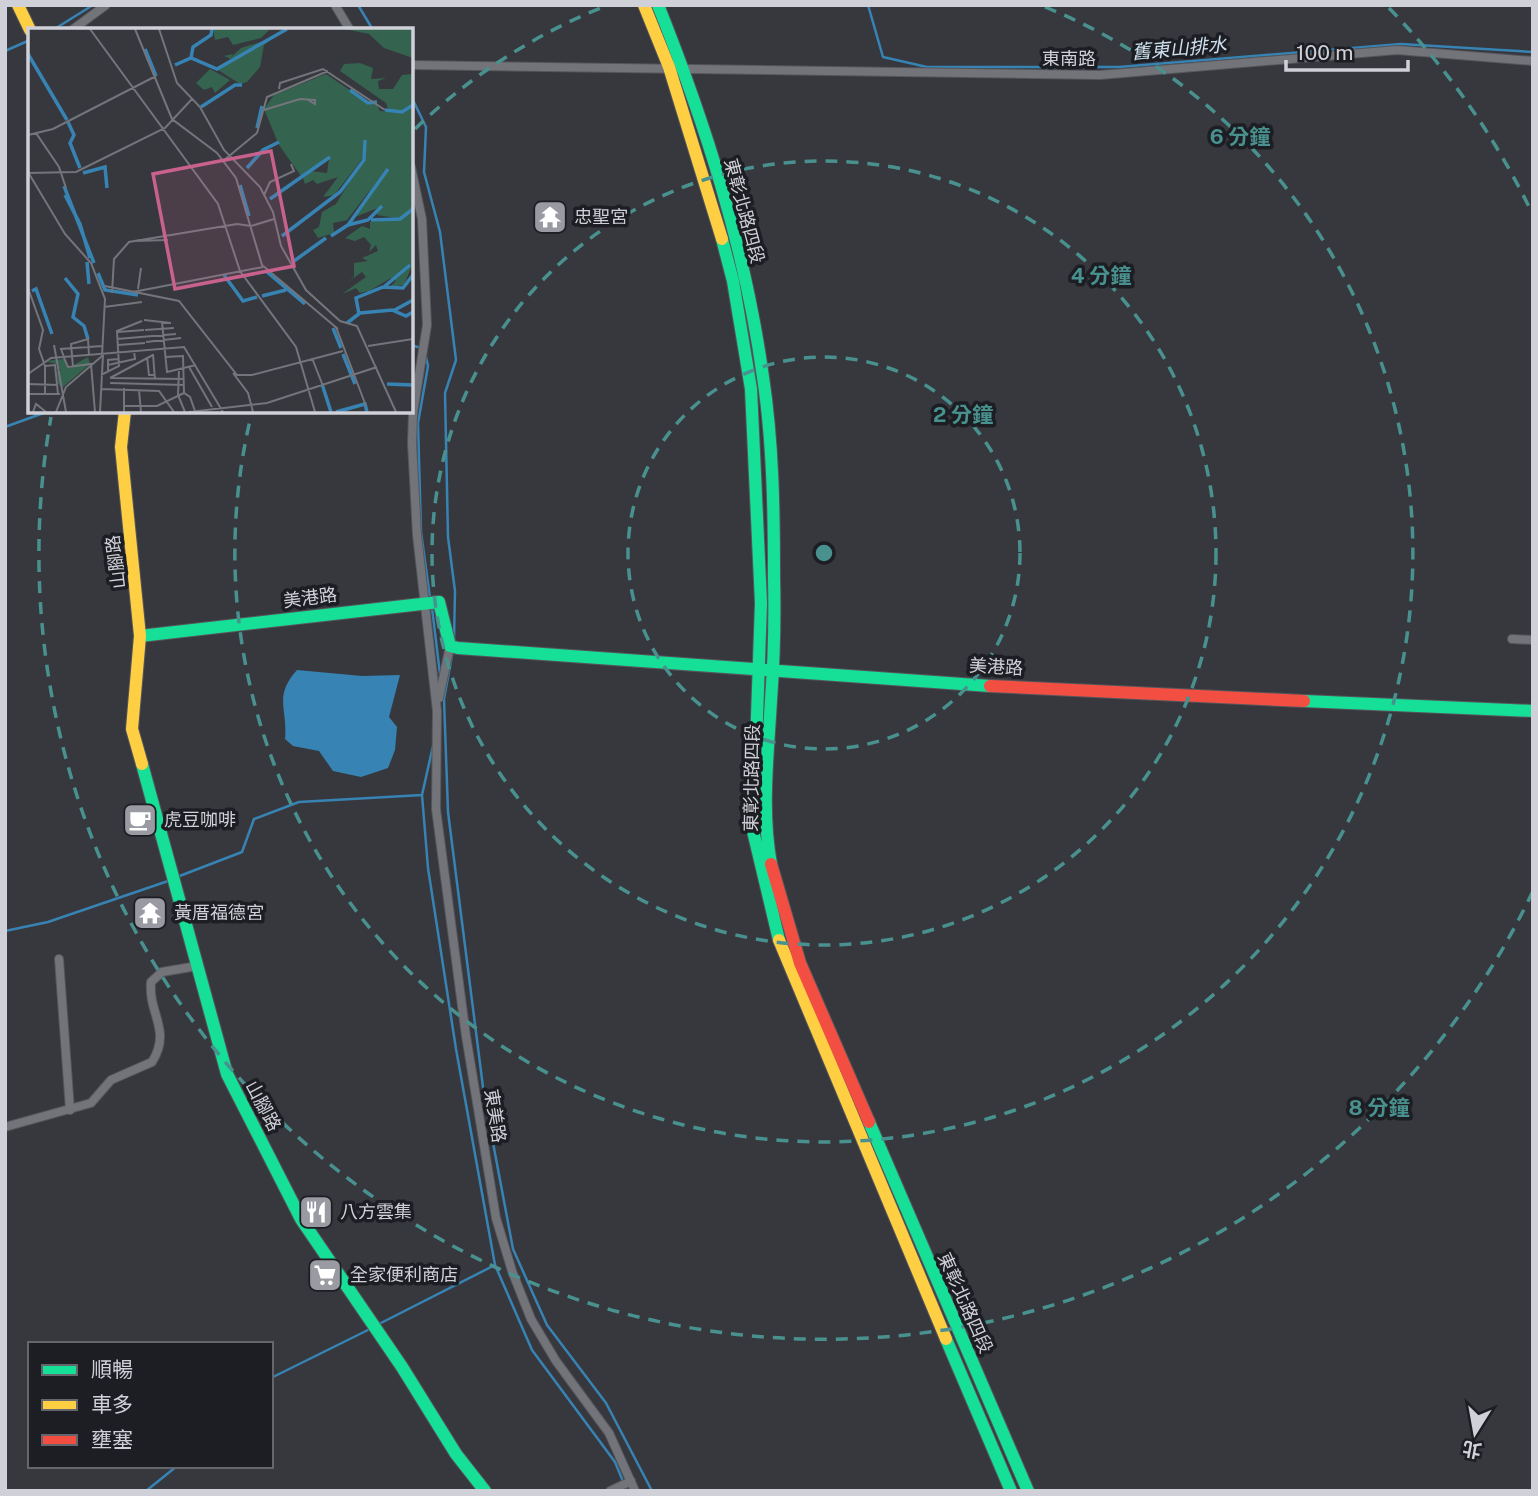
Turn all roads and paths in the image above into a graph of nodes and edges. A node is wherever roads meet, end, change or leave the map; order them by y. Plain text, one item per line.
1 (18, 5) edge
2 (106, 5) edge
3 (335, 5) edge
4 (644, 5) edge
5 (658, 5) edge
6 (29, 28) edge
7 (75, 28) edge
8 (349, 28) edge
9 (1533, 61) edge
10 (413, 65) edge
11 (669, 67) junction
12 (684, 67) junction
13 (413, 176) edge
14 (125, 413) edge
15 (413, 413) edge
16 (413, 413) edge
17 (427, 601) junction
18 (140, 636) junction
19 (1512, 639) dead end
20 (1533, 640) edge
21 (454, 647) junction
22 (759, 670) junction
23 (773, 670) junction
24 (1533, 711) edge
25 (437, 712) junction
26 (59, 959) dead end
27 (197, 966) junction
28 (70, 1110) junction
29 (5, 1127) edge
30 (911, 1222) junction
31 (898, 1227) junction
32 (631, 1481) junction
33 (485, 1491) edge
34 (610, 1491) edge
35 (635, 1491) edge
36 (1011, 1491) edge
37 (1028, 1491) edge

1 - 6 street
2 - 7 street
3 - 8 street
4 - 11 street, 東彰北路四段
5 - 12 street, 東彰北路四段
9 - 12 street, 東南路
10 - 11 street, 東南路
11 - 12 street, 東南路
11 - 22 street, 東彰北路四段
12 - 23 street, 東彰北路四段
13 - 15 street
14 - 18 street, 山腳路
16 - 17 street
17 - 18 street, 美港路
17 - 21 street
17 - 25 street
18 - 27 street, 山腳路
19 - 20 street
21 - 22 street, 美港路
21 - 25 street
22 - 23 street, 美港路
22 - 31 street, 東彰北路四段
23 - 24 street, 美港路
23 - 30 street, 東彰北路四段
25 - 32 street, 東美路
26 - 28 street
27 - 28 street
27 - 33 street, 山腳路
28 - 29 street
30 - 31 street
30 - 37 street, 東彰北路四段
31 - 36 street, 東彰北路四段
32 - 34 street
32 - 35 street, 東美路

